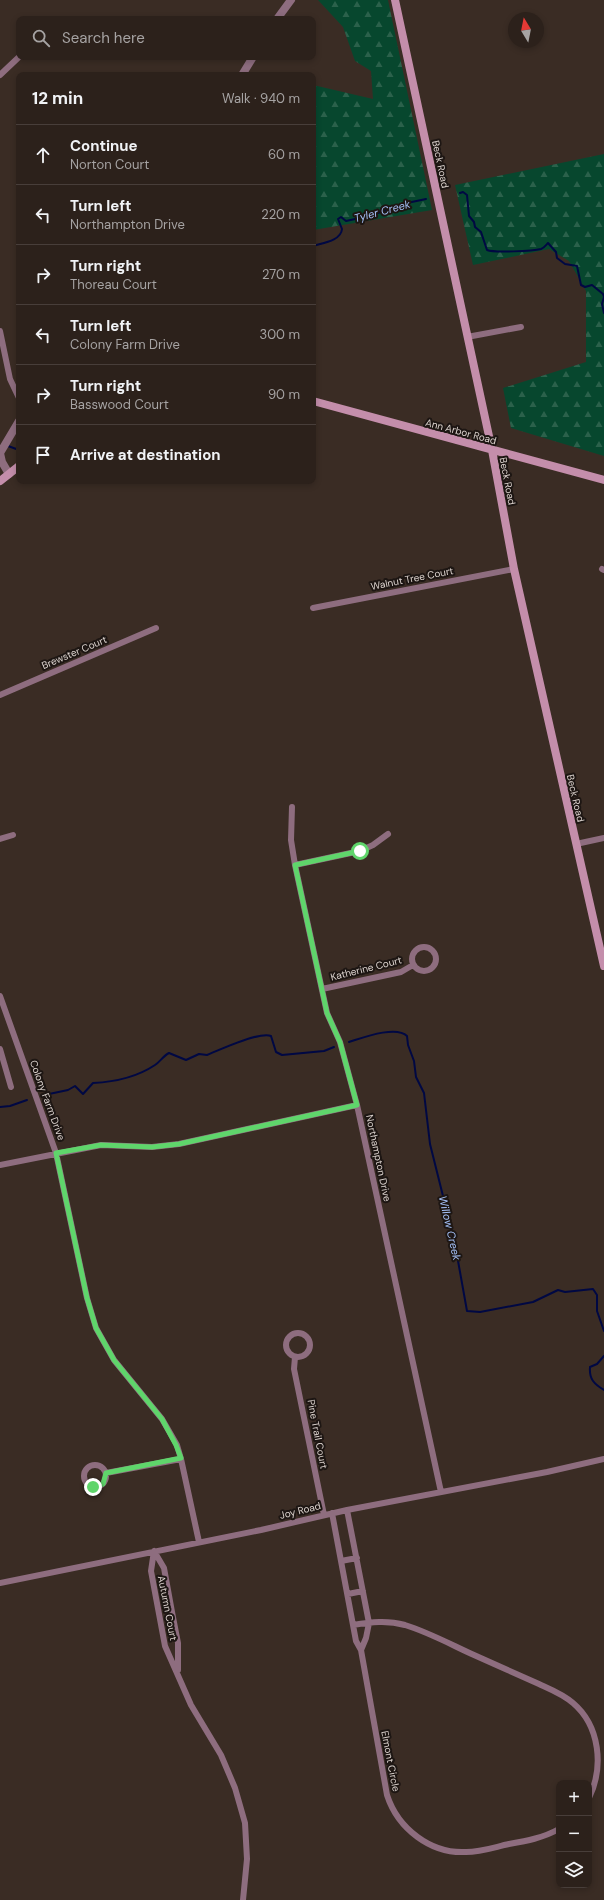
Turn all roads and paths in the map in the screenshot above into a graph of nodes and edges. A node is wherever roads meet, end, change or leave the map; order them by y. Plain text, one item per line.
1 (290, 0) edge
2 (395, 0) edge
3 (279, 16) edge
4 (16, 59) edge
5 (251, 60) edge
6 (244, 72) edge
7 (0, 74) edge
8 (521, 327) dead end
9 (0, 331) edge
10 (468, 337) junction
11 (16, 392) edge
12 (316, 402) edge
13 (16, 426) edge
14 (492, 450) junction
15 (16, 468) edge
16 (9, 474) junction
17 (604, 480) edge
18 (0, 481) edge
19 (514, 569) junction
20 (313, 608) dead end
21 (156, 628) dead end
22 (0, 695) edge
23 (292, 807) dead end
24 (388, 834) dead end
25 (13, 835) dead end
26 (604, 838) edge
27 (0, 839) edge
28 (576, 844) junction
29 (295, 865) junction
30 (414, 965) junction
31 (604, 966) edge
32 (322, 989) junction
33 (0, 996) edge
34 (0, 1049) edge
35 (11, 1087) dead end
36 (357, 1105) junction
37 (56, 1153) junction
38 (0, 1165) edge
39 (295, 1357) junction
40 (181, 1458) junction
41 (604, 1459) edge
42 (106, 1473) dead end
43 (441, 1492) junction
44 (347, 1510) junction
45 (332, 1513) junction
46 (324, 1515) junction
47 (199, 1542) junction
48 (154, 1551) junction
49 (357, 1558) junction
50 (341, 1561) junction
51 (0, 1583) edge
52 (363, 1590) junction
53 (348, 1594) junction
54 (369, 1623) junction
55 (353, 1625) junction
56 (361, 1650) junction
57 (178, 1672) junction
58 (592, 1790) edge
59 (556, 1830) edge
60 (243, 1900) edge

1 - 3 street
2 - 10 main road, Beck Road
4 - 7 street
5 - 6 street
8 - 10 street
9 - 11 street
10 - 14 main road, Beck Road
12 - 14 main road, Ann Arbor Road
13 - 16 street
14 - 17 main road, Ann Arbor Road
14 - 19 main road, Beck Road
15 - 16 main road
16 - 18 main road
19 - 20 street, Walnut Tree Court
19 - 28 main road, Beck Road
21 - 22 street, Brewster Court
23 - 29 street, Northampton Drive
24 - 29 street
25 - 27 street
26 - 28 street
28 - 31 main road, Beck Road
29 - 32 street, Northampton Drive
30 - 30 street, Katherine Court
30 - 32 street, Katherine Court
32 - 36 street, Northampton Drive
33 - 37 street, Colony Farm Drive
34 - 35 street
36 - 37 street
36 - 43 street, Northampton Drive
37 - 38 street
37 - 40 street, Colony Farm Drive
39 - 39 street, Pine Trail Court
39 - 46 street, Pine Trail Court
40 - 42 street
40 - 47 street, Colony Farm Drive
41 - 43 street, Joy Road
43 - 44 street, Joy Road
44 - 45 street, Joy Road
44 - 49 street, Elmont Circle
45 - 46 street, Joy Road
45 - 50 street, Elmont Circle
46 - 47 street, Joy Road
47 - 48 street, Joy Road
48 - 51 street, Joy Road
48 - 57 street, Autumn Court
48 - 57 street, Autumn Court
49 - 50 street
49 - 52 street, Elmont Circle
50 - 53 street, Elmont Circle
52 - 53 street
52 - 54 street, Elmont Circle
53 - 55 street, Elmont Circle
54 - 55 street
54 - 56 street, Elmont Circle
54 - 58 street
55 - 56 street, Elmont Circle
56 - 59 street, Elmont Circle
57 - 60 street, Autumn Court

